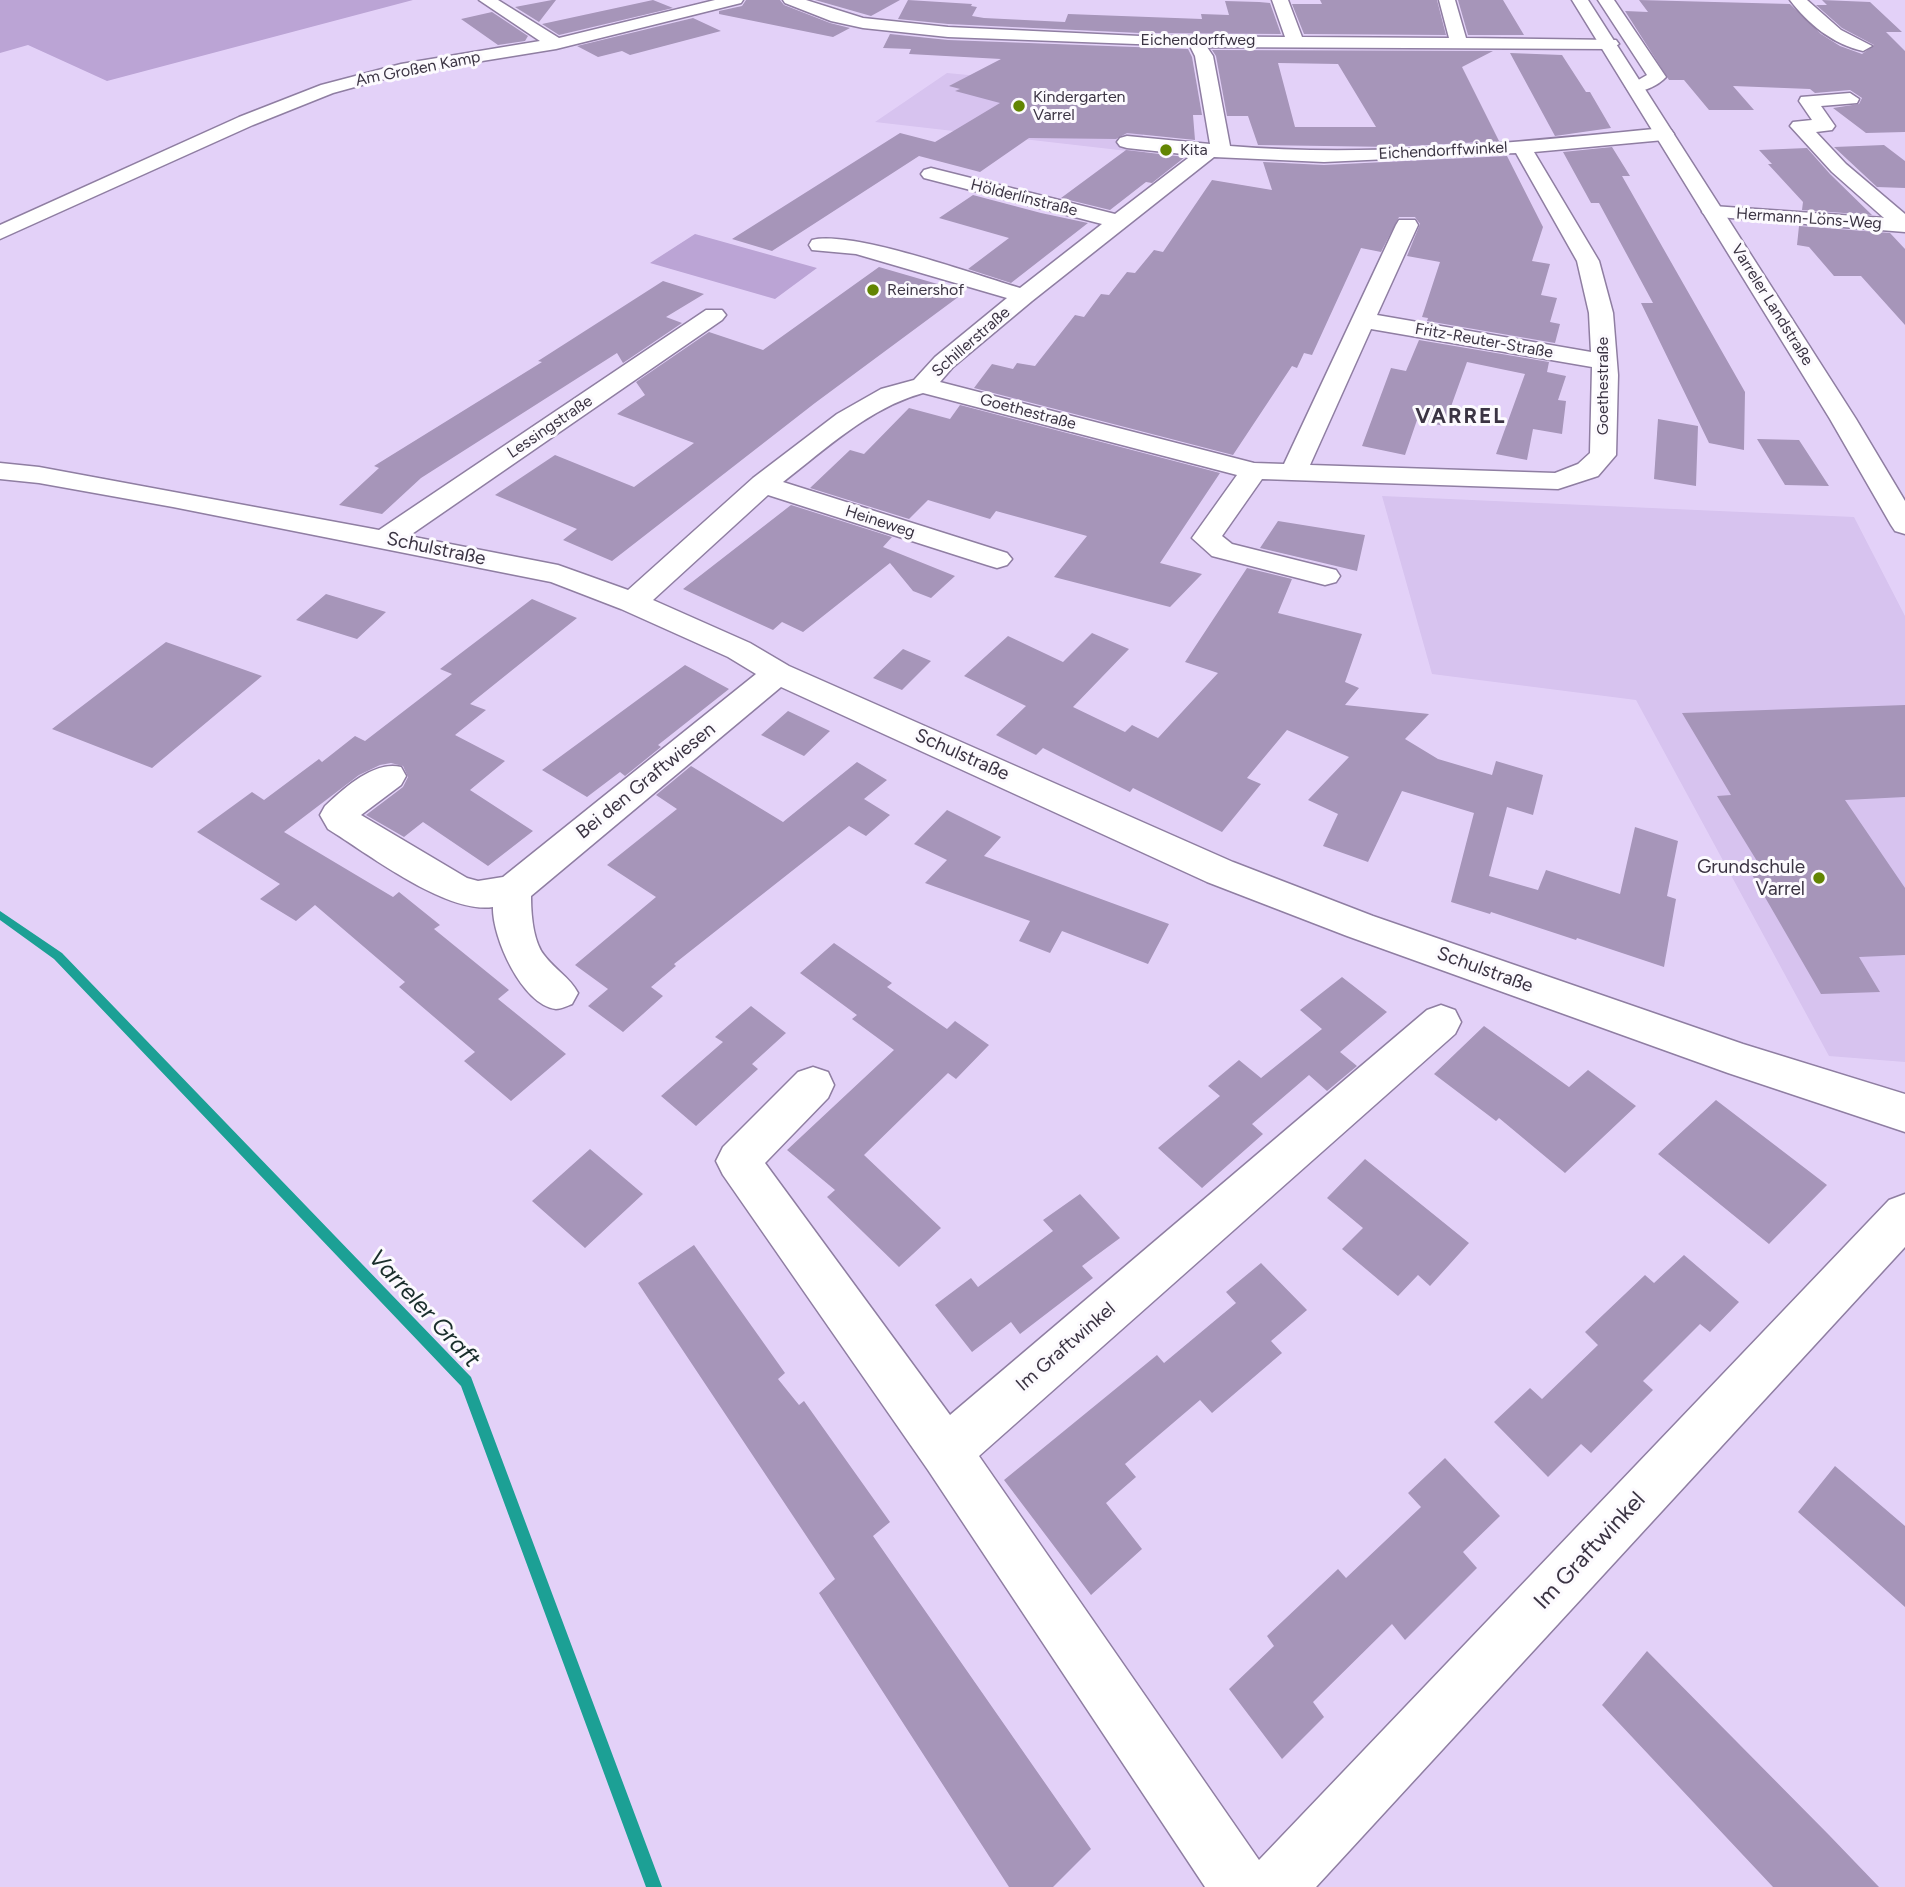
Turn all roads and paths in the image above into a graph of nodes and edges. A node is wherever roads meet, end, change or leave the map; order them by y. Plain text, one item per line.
1 (487, 0) edge
2 (685, 0) edge
3 (735, 0) edge
4 (791, 0) edge
5 (1280, 0) edge
6 (1447, 0) edge
7 (1580, 0) edge
8 (1606, 0) edge
9 (1798, 0) edge
10 (700, 8) junction
11 (1195, 40) junction
12 (1295, 41) junction
13 (1459, 43) junction
14 (556, 44) junction
15 (1610, 44) junction
16 (1863, 46) dead end
17 (1635, 87) junction
18 (1850, 99) dead end
19 (1664, 134) junction
20 (1127, 142) dead end
21 (1522, 147) junction
22 (1215, 151) junction
23 (931, 174) dead end
24 (1713, 212) junction
25 (1116, 221) junction
26 (1407, 225) dead end
27 (1905, 226) edge
28 (0, 233) edge
29 (820, 245) dead end
30 (1024, 296) junction
31 (714, 315) dead end
32 (1363, 320) junction
33 (1604, 362) junction
34 (923, 385) junction
35 (0, 471) edge
36 (1254, 471) junction
37 (1294, 471) junction
38 (763, 484) junction
39 (1905, 525) edge
40 (386, 539) junction
41 (997, 559) dead end
42 (1325, 576) dead end
43 (632, 602) junction
44 (778, 673) junction
45 (389, 776) dead end
46 (513, 890) junction
47 (558, 993) dead end
48 (1441, 1022) dead end
49 (813, 1085) dead end
50 (1905, 1113) edge
51 (1905, 1215) edge
52 (946, 1452) junction
53 (1241, 1887) edge
54 (1275, 1887) edge

1 - 14 street
2 - 10 street
3 - 10 street, Am Großen Kamp
4 - 11 street, Eichendorffweg
5 - 12 street
6 - 13 street
7 - 15 street, Varreler Landstraße
8 - 17 street
9 - 16 street
10 - 14 street, Am Großen Kamp
11 - 12 street, Eichendorffweg
11 - 22 street
12 - 13 street, Eichendorffweg
13 - 15 street, Eichendorffweg
14 - 28 street, Am Großen Kamp
15 - 17 street, Varreler Landstraße
17 - 19 street, Varreler Landstraße
18 - 27 street, Hermann-Löns-Weg
19 - 21 street, Eichendorffwinkel
19 - 24 street, Varreler Landstraße
20 - 22 street, Eichendorffwinkel
21 - 22 street, Eichendorffwinkel
21 - 33 street, Goethestraße
22 - 25 street, Schillerstraße
23 - 25 street, Hölderlinstraße
24 - 27 street, Hermann-Löns-Weg
24 - 39 street, Varreler Landstraße
25 - 30 street, Schillerstraße
26 - 32 street
29 - 30 street
30 - 34 street, Schillerstraße
31 - 40 street, Lessingstraße
32 - 33 street, Fritz-Reuter-Straße
32 - 37 street
33 - 37 street, Goethestraße
34 - 36 street, Goethestraße
34 - 38 street, Schillerstraße
35 - 40 street, Schulstraße
36 - 37 street, Goethestraße
36 - 42 street
38 - 41 street, Heineweg
38 - 43 street, Schillerstraße
40 - 43 street, Schulstraße
43 - 44 street, Schulstraße
44 - 46 street, Bei den Graftwiesen
44 - 50 street, Schulstraße
45 - 46 street
46 - 47 street
48 - 52 street, Im Graftwinkel
49 - 52 street
51 - 54 street, Im Graftwinkel
52 - 53 street

